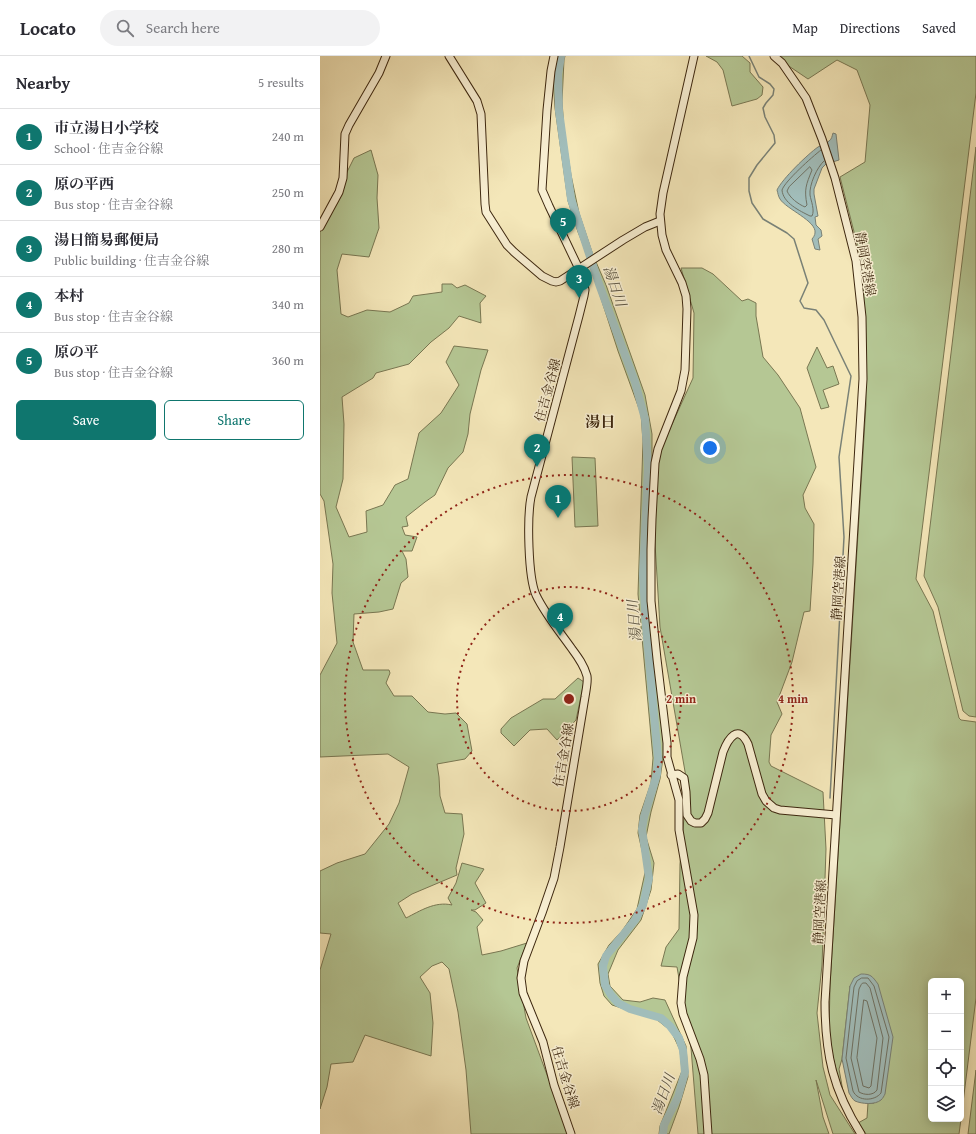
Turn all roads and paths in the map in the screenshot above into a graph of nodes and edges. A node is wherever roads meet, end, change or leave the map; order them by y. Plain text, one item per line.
1 (386, 56) edge
2 (449, 56) edge
3 (554, 56) edge
4 (694, 56) edge
5 (774, 56) edge
6 (660, 221) junction
7 (320, 227) edge
8 (579, 269) junction
9 (671, 775) junction
10 (836, 815) junction
11 (572, 1134) edge
12 (708, 1134) edge
13 (861, 1134) edge

1 - 7 main road
2 - 8 main road
3 - 8 main road, 住吉金谷線
4 - 6 main road
5 - 10 main road, 静岡空港線
6 - 8 main road
6 - 9 main road
8 - 11 main road, 住吉金谷線
9 - 10 main road
9 - 12 main road
10 - 13 main road, 静岡空港線

